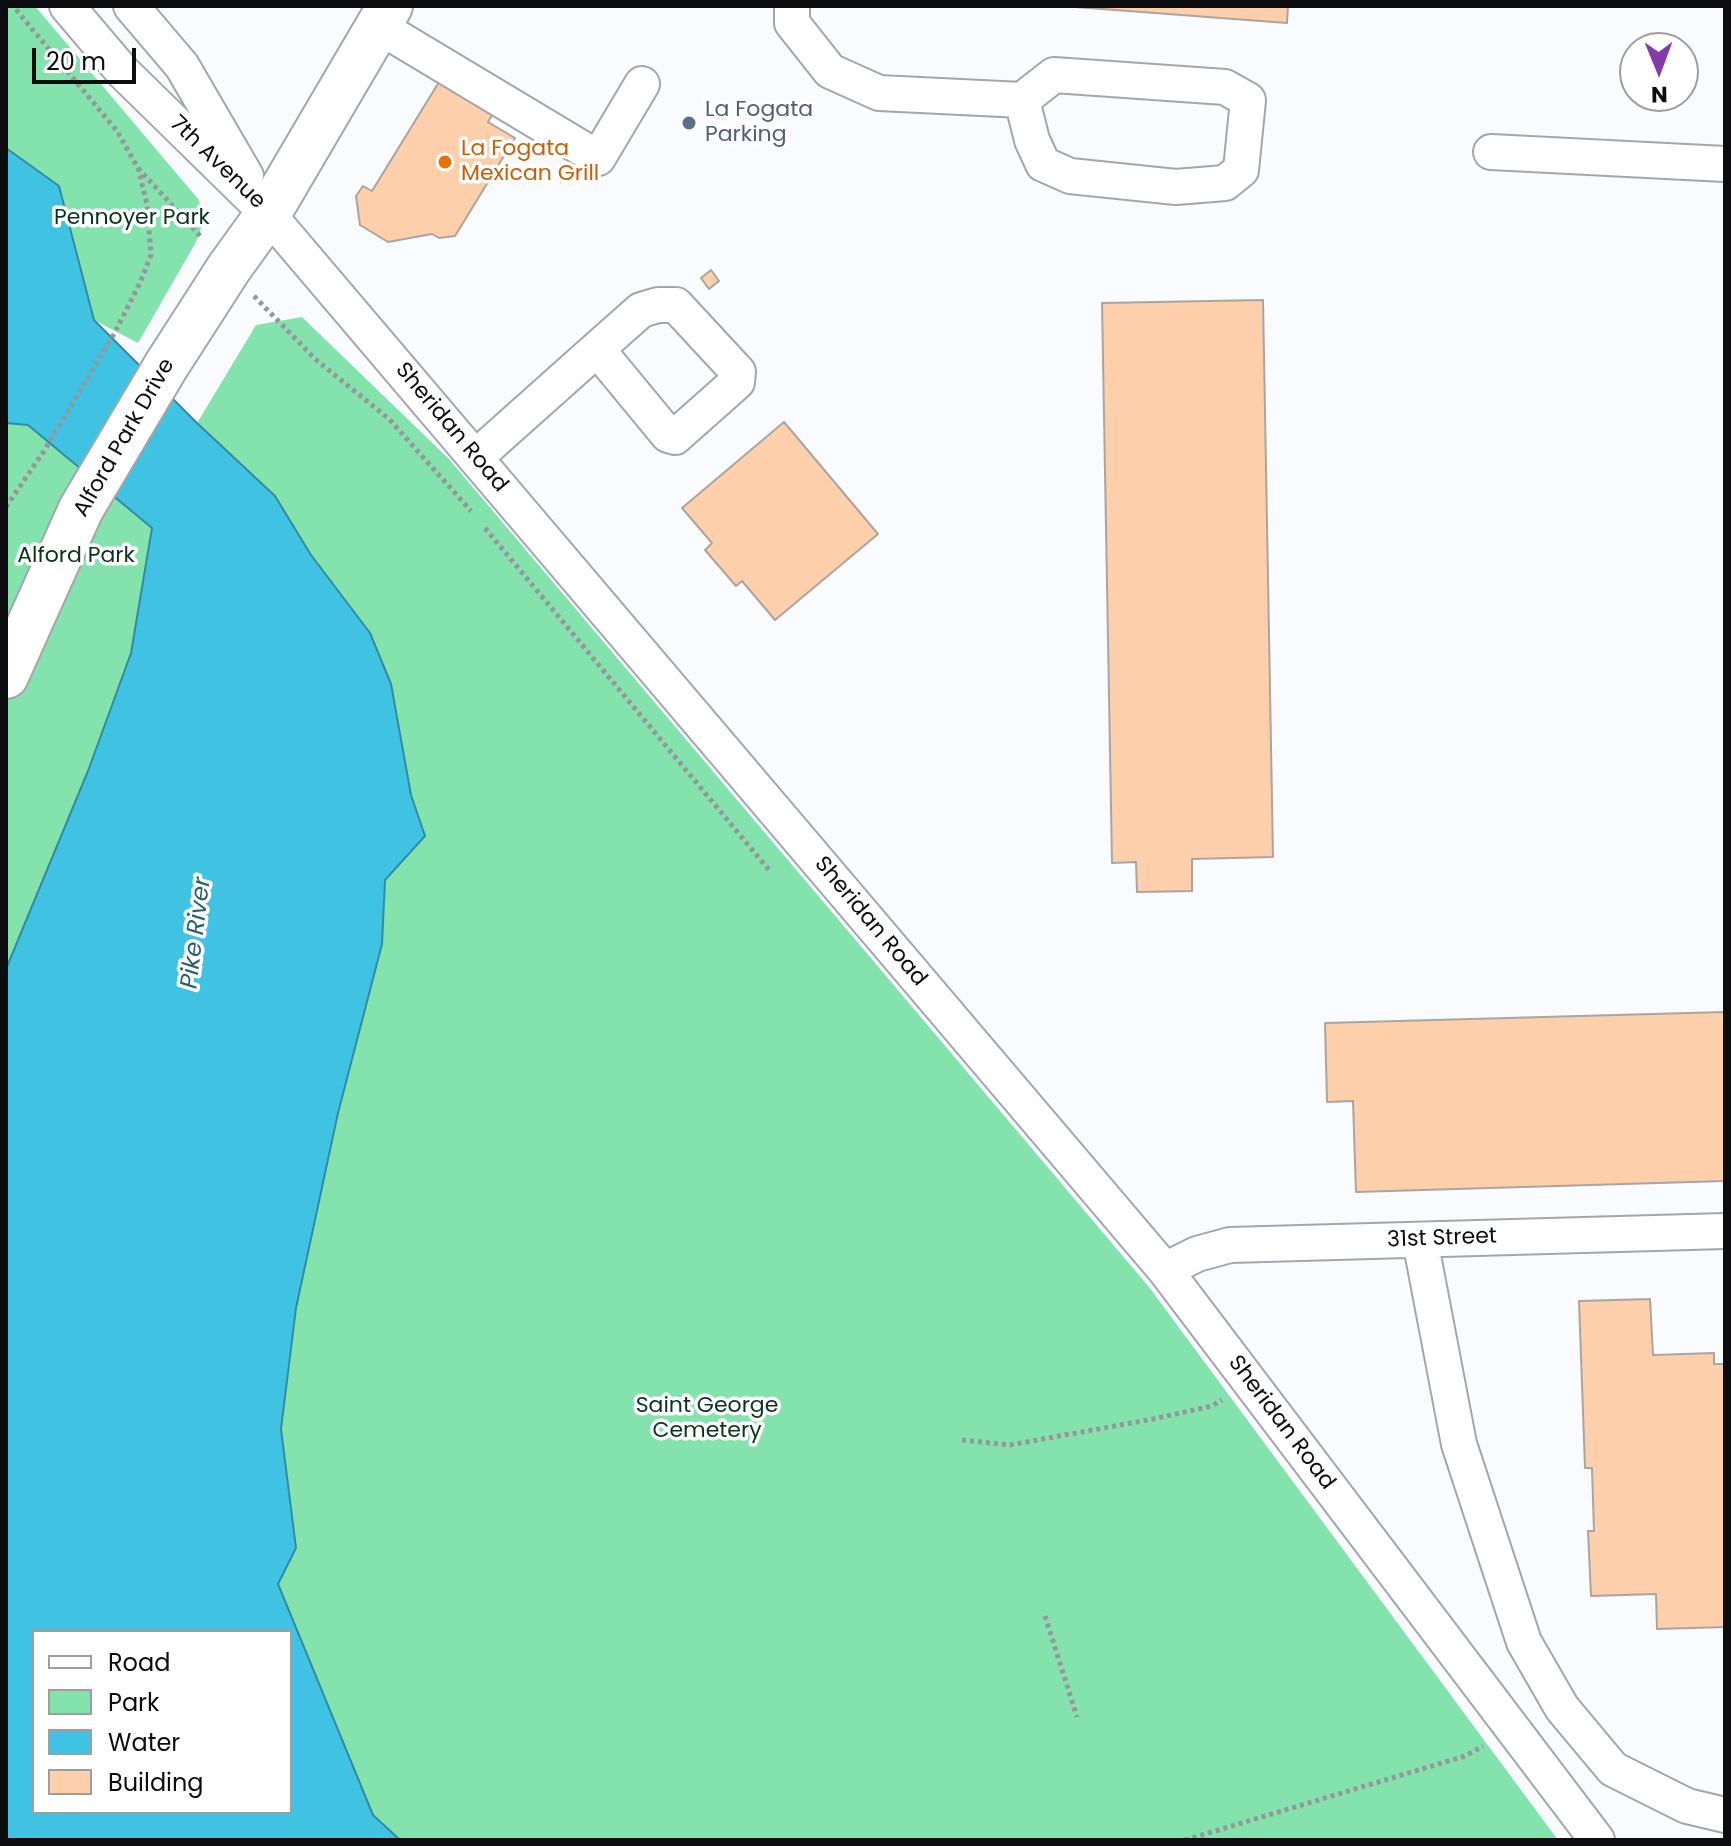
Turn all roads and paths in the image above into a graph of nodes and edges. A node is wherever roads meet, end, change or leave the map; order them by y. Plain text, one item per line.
1 (13, 6) edge
2 (67, 6) edge
3 (131, 6) edge
4 (792, 6) edge
5 (384, 16) edge
6 (642, 84) dead end
7 (1022, 100) junction
8 (1491, 152) dead end
9 (1725, 164) edge
10 (138, 168) junction
11 (268, 214) junction
12 (229, 268) junction
13 (597, 349) dead end
14 (476, 457) junction
15 (6, 507) edge
16 (6, 676) edge
17 (769, 870) dead end
18 (1725, 1231) edge
19 (1420, 1240) junction
20 (1165, 1270) junction
21 (1250, 1382) junction
22 (962, 1440) dead end
23 (1045, 1616) dead end
24 (1077, 1717) dead end
25 (1512, 1729) junction
26 (1725, 1815) edge
27 (1185, 1840) edge
28 (1597, 1840) edge

1 - 10 path
2 - 11 street, 7th Avenue
3 - 11 street, 7th Avenue
4 - 7 street
5 - 6 street
5 - 11 main road
7 - 7 street
8 - 9 street
10 - 12 path
10 - 15 path
11 - 12 main road, Alford Park Drive
11 - 14 street, Sheridan Road
12 - 16 main road, Alford Park Drive
12 - 17 path
13 - 14 street
14 - 20 street, Sheridan Road
18 - 19 street, 31st Street
19 - 20 street, 31st Street
19 - 26 street
20 - 21 street, Sheridan Road
21 - 22 path
21 - 25 street, Sheridan Road
23 - 24 path
25 - 27 path
25 - 28 street, Sheridan Road

